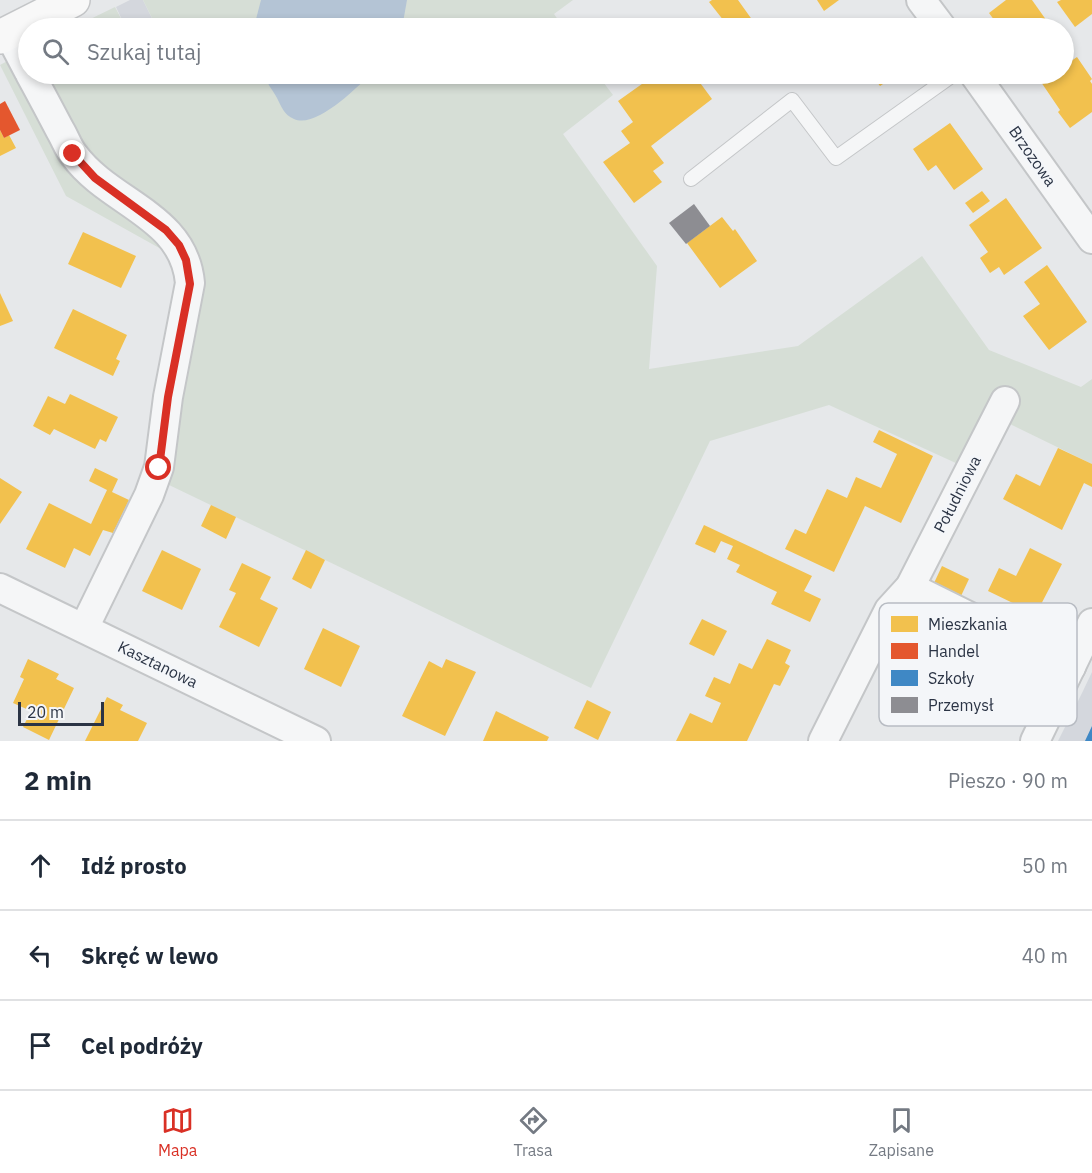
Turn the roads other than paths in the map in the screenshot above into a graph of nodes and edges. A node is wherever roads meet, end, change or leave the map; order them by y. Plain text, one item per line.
1 (73, 0) edge
2 (921, 0) edge
3 (36, 18) edge
4 (934, 18) edge
5 (18, 27) edge
6 (4, 34) edge
7 (18, 55) edge
8 (35, 84) edge
9 (940, 84) edge
10 (981, 84) edge
11 (692, 179) dead end
12 (1092, 239) edge
13 (1005, 401) dead end
14 (910, 587) junction
15 (0, 588) edge
16 (895, 603) edge
17 (942, 603) edge
18 (1092, 623) edge
19 (84, 628) junction
20 (879, 630) edge
21 (1077, 654) edge
22 (1042, 726) edge
23 (316, 741) edge
24 (823, 741) edge
25 (1035, 741) edge

1 - 3 street
2 - 4 street
5 - 6 street
6 - 7 street
8 - 19 street
9 - 11 lane
10 - 12 street, Brzozowa
13 - 14 street, Południowa
14 - 16 street, Południowa
14 - 17 street
15 - 19 street, Kasztanowa
18 - 21 street
19 - 23 street, Kasztanowa
20 - 24 street, Południowa
22 - 25 street

